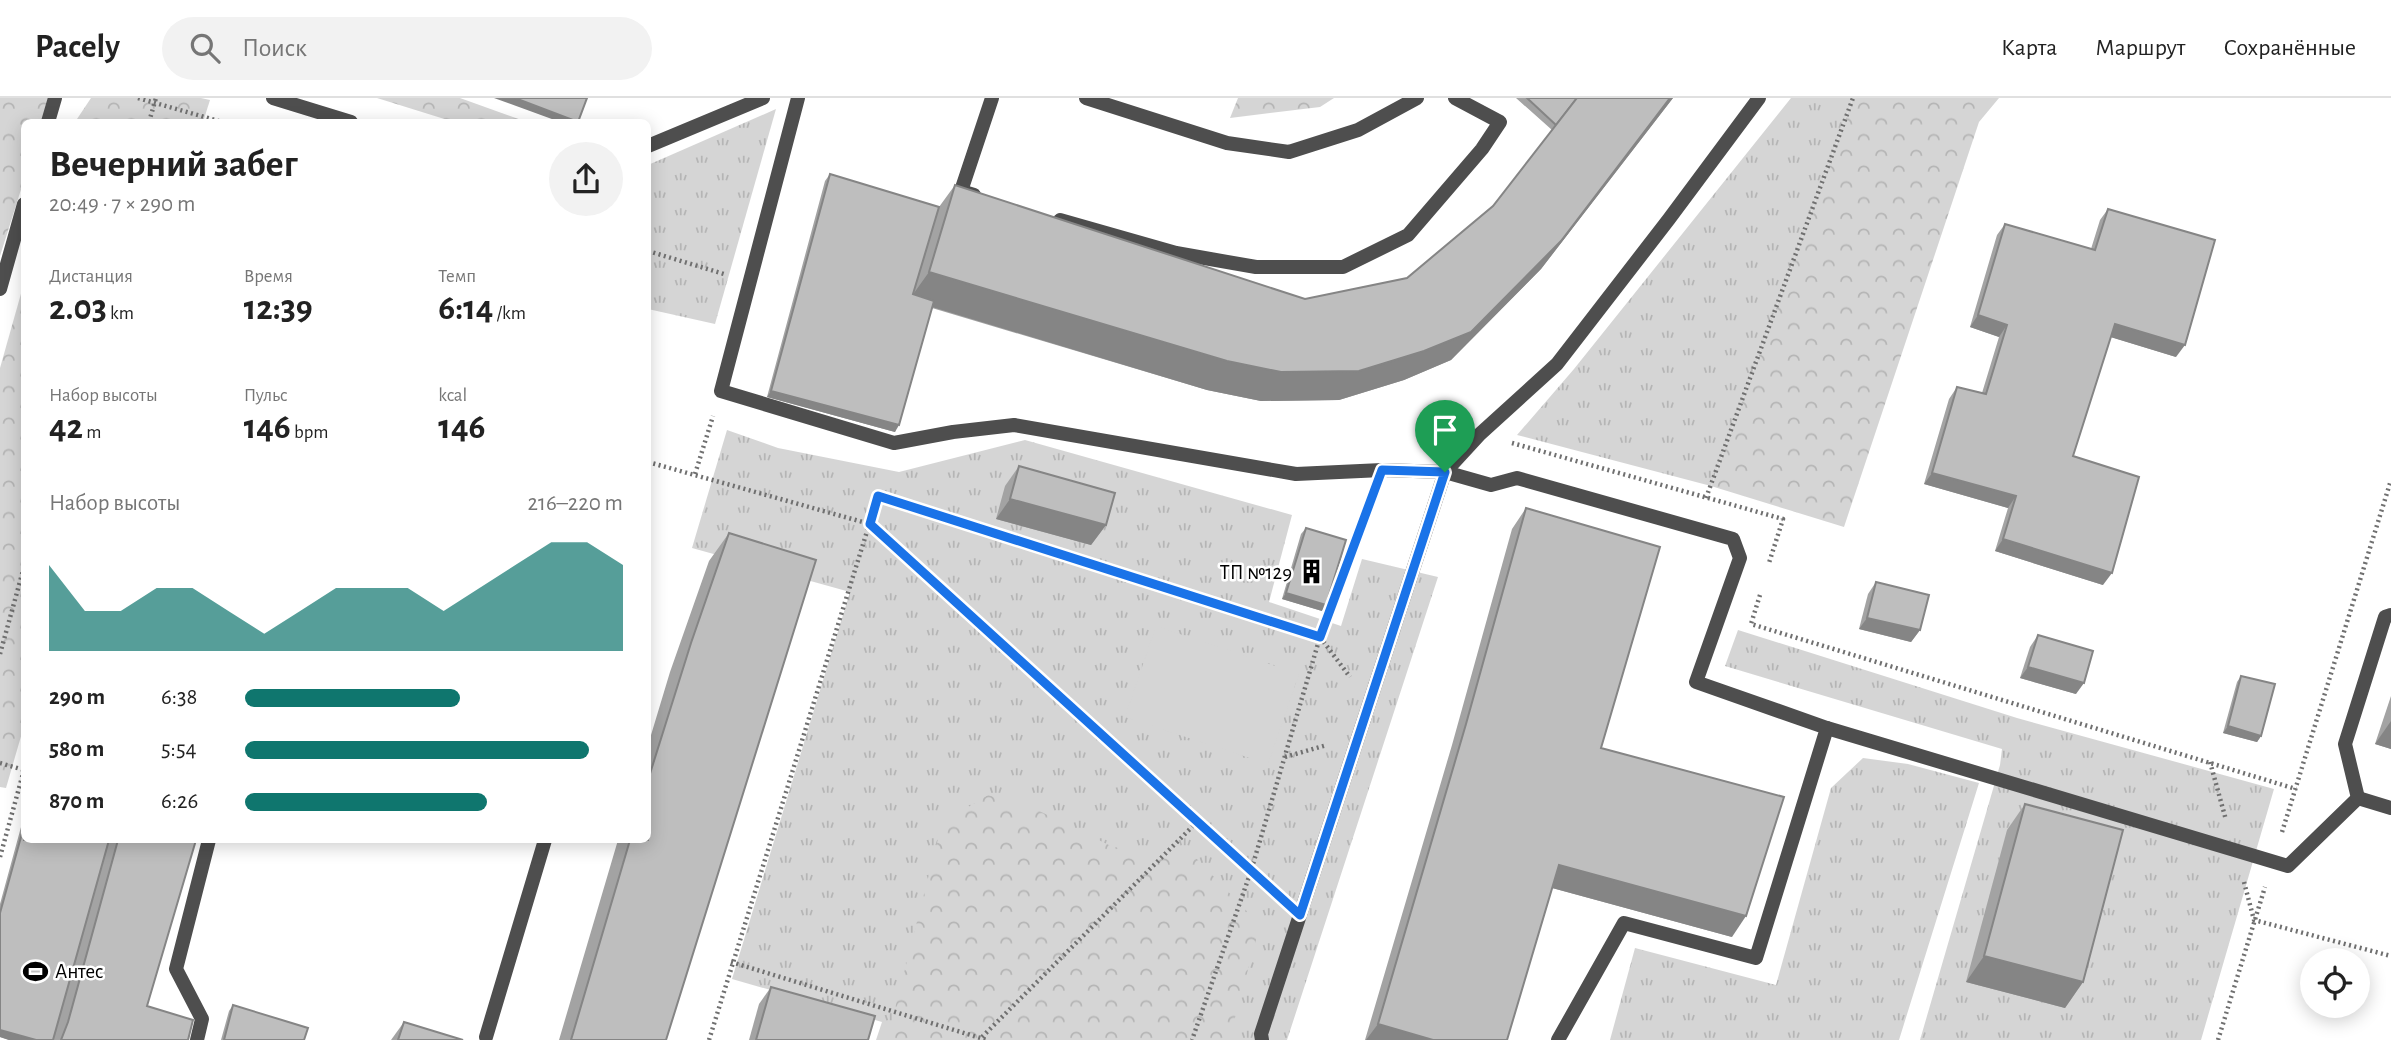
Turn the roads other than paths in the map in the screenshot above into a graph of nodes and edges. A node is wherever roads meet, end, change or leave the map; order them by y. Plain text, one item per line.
1 (55, 98) edge
2 (273, 98) edge
3 (763, 98) edge
4 (798, 98) edge
5 (992, 98) edge
6 (1086, 98) edge
7 (1417, 98) edge
8 (1455, 98) edge
9 (1759, 98) edge
10 (49, 119) edge
11 (341, 119) edge
12 (651, 145) edge
13 (988, 199) edge
14 (1042, 214) edge
15 (21, 216) edge
16 (0, 289) edge
17 (1445, 472) junction
18 (2391, 615) edge
19 (1827, 728) junction
20 (2358, 798) junction
21 (2391, 808) edge
22 (208, 843) edge
23 (544, 843) edge
24 (486, 1037) dead end
25 (197, 1040) edge
26 (1262, 1040) edge
27 (1558, 1040) edge

1 - 10 street
2 - 11 street
3 - 12 street
4 - 17 street
5 - 13 street
6 - 7 street
8 - 14 street
9 - 17 street
15 - 16 street
17 - 19 street
17 - 26 street
18 - 20 street
19 - 20 street
19 - 27 street
20 - 21 street
22 - 25 street
23 - 24 street

